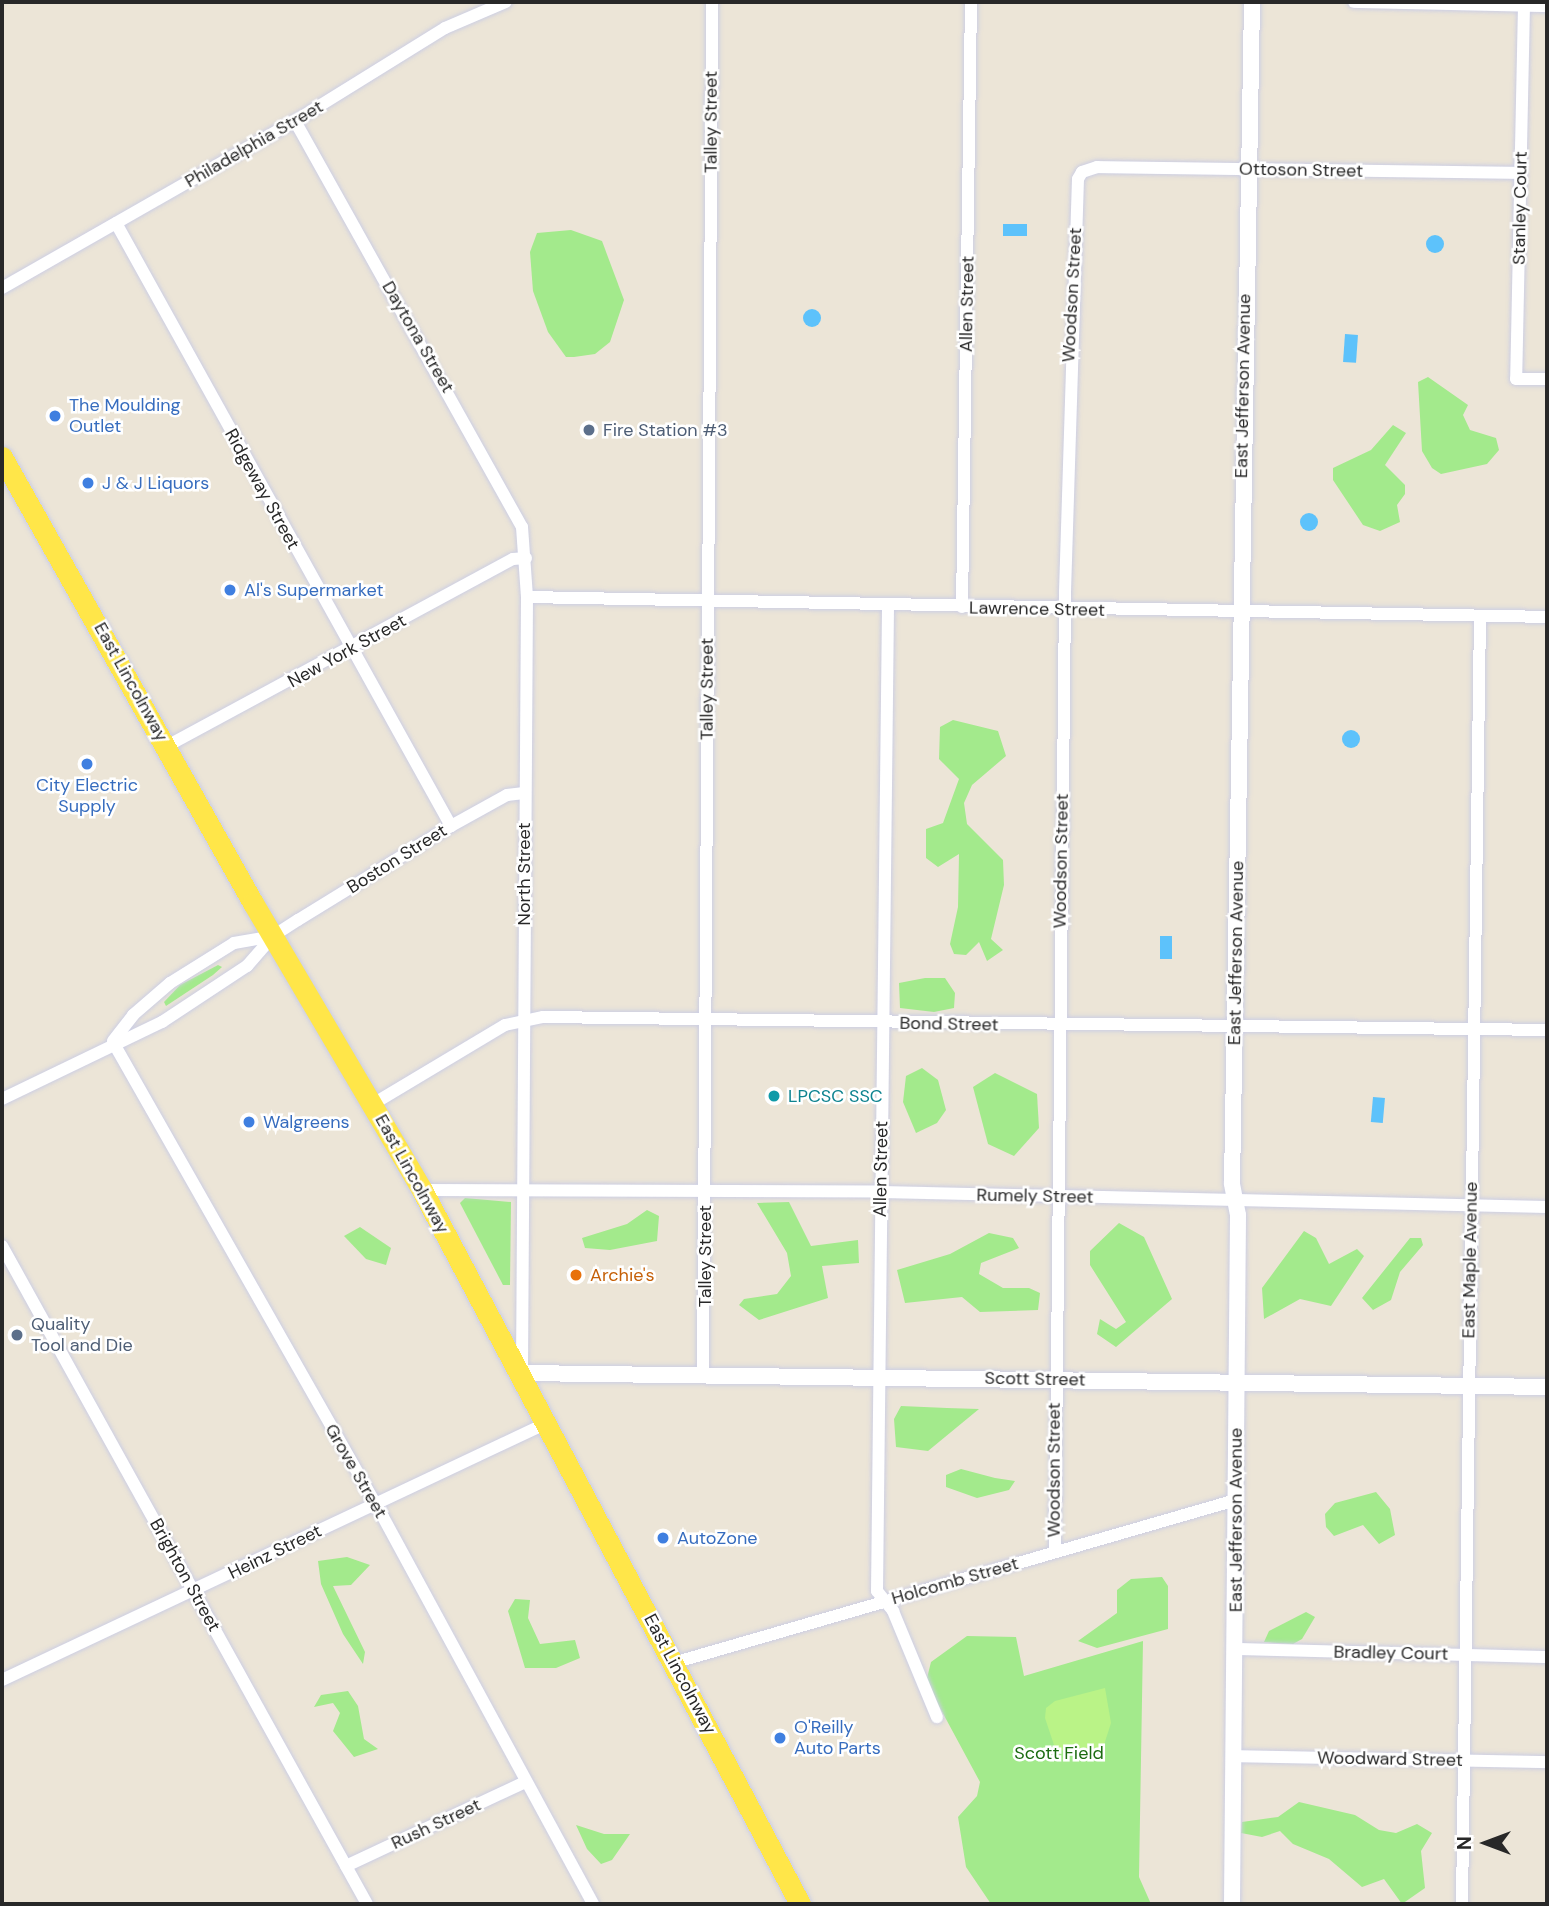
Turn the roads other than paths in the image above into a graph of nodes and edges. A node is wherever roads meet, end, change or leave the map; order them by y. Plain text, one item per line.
1 (506, 2) edge
2 (712, 2) edge
3 (971, 2) edge
4 (1252, 2) edge
5 (1354, 2) edge
6 (1524, 5) junction
7 (1547, 6) edge
8 (295, 121) junction
9 (1247, 169) junction
10 (1082, 172) joint
11 (1521, 173) junction
12 (116, 223) junction
13 (2, 288) edge
14 (1547, 379) edge
15 (2, 457) edge
16 (526, 558) junction
17 (527, 597) junction
18 (709, 603) junction
19 (888, 607) junction
20 (962, 607) junction
21 (1065, 609) junction
22 (1239, 612) junction
23 (1480, 617) junction
24 (1547, 617) edge
25 (351, 650) junction
26 (167, 746) junction
27 (524, 793) junction
28 (452, 826) junction
29 (273, 936) junction
30 (706, 1020) junction
31 (523, 1021) junction
32 (882, 1022) junction
33 (1059, 1026) junction
34 (1235, 1026) junction
35 (1474, 1029) junction
36 (1547, 1030) edge
37 (113, 1042) junction
38 (2, 1099) edge
39 (373, 1104) junction
40 (422, 1190) junction
41 (523, 1190) junction
42 (705, 1192) junction
43 (881, 1192) junction
44 (1056, 1196) junction
45 (1235, 1201) junction
46 (1470, 1205) junction
47 (1547, 1206) edge
48 (2, 1246) edge
49 (522, 1373) junction
50 (703, 1376) junction
51 (879, 1376) junction
52 (1054, 1380) junction
53 (1236, 1383) junction
54 (1467, 1385) junction
55 (1547, 1387) edge
56 (547, 1423) junction
57 (1236, 1500) junction
58 (375, 1505) junction
59 (1055, 1552) junction
60 (195, 1591) junction
61 (885, 1601) junction
62 (1235, 1649) junction
63 (1464, 1655) junction
64 (1547, 1657) edge
65 (673, 1662) junction
66 (2, 1680) edge
67 (937, 1717) dead end
68 (1233, 1756) junction
69 (1464, 1760) junction
70 (1547, 1762) edge
71 (525, 1782) junction
72 (346, 1866) junction
73 (367, 1904) edge
74 (593, 1904) edge
75 (800, 1904) edge
76 (1232, 1904) edge
77 (1462, 1904) edge

1 - 8 street, Philadelphia Street
2 - 18 street, Talley Street
3 - 20 street, Allen Street
4 - 9 street, East Jefferson Avenue
5 - 6 street
6 - 7 street
6 - 11 street, Stanley Court
8 - 12 street, Philadelphia Street
8 - 16 street, Daytona Street
9 - 10 street, Ottoson Street
9 - 11 street, Ottoson Street
9 - 22 street, East Jefferson Avenue
10 - 21 street, Woodson Street
11 - 14 street, Stanley Court
12 - 13 street, Philadelphia Street
12 - 25 street, Ridgeway Street
15 - 26 main road, East Lincolnway
16 - 17 street, North Street
16 - 25 street, New York Street
17 - 18 street, Lawrence Street
17 - 27 street, North Street
18 - 19 street, Lawrence Street
18 - 30 street, Talley Street
19 - 20 street, Lawrence Street
19 - 32 street, Allen Street
20 - 21 street, Lawrence Street
21 - 22 street, Lawrence Street
21 - 33 street, Woodson Street
22 - 23 street, Lawrence Street
22 - 34 street, East Jefferson Avenue
23 - 24 street, Lawrence Street
23 - 35 street, East Maple Avenue
25 - 26 street, New York Street
25 - 28 street, Ridgeway Street
26 - 29 main road, East Lincolnway
27 - 28 street, Boston Street
27 - 31 street, North Street
28 - 29 street, Boston Street
29 - 37 street, Boston Street
29 - 37 street, Boston Street
29 - 39 main road, East Lincolnway
30 - 31 street, Bond Street
30 - 32 street, Bond Street
30 - 42 street, Talley Street
31 - 39 street, Bond Street
31 - 41 street, North Street
32 - 33 street, Bond Street
32 - 43 street, Allen Street
33 - 34 street, Bond Street
33 - 44 street, Woodson Street
34 - 35 street, Bond Street
34 - 45 street, East Jefferson Avenue
35 - 36 street, Bond Street
35 - 46 street, East Maple Avenue
37 - 38 street, Boston Street
37 - 58 street, Grove Street
39 - 40 main road, East Lincolnway
40 - 41 street
40 - 49 main road, East Lincolnway
41 - 42 street, Rumely Street
41 - 49 street, North Street
42 - 43 street, Rumely Street
42 - 50 street, Talley Street
43 - 44 street, Rumely Street
43 - 51 street, Allen Street
44 - 45 street, Rumely Street
44 - 52 street, Woodson Street
45 - 46 street, Rumely Street
45 - 53 street, East Jefferson Avenue
46 - 47 street, Rumely Street
46 - 54 street, East Maple Avenue
48 - 60 street, Brighton Street
49 - 50 street, Scott Street
49 - 56 main road, East Lincolnway
50 - 51 street, Scott Street
51 - 52 street, Scott Street
51 - 61 street, Allen Street
52 - 53 street, Scott Street
52 - 59 street, Woodson Street
53 - 54 street, Scott Street
53 - 57 street, East Jefferson Avenue
54 - 55 street, Scott Street
54 - 63 street, East Maple Avenue
56 - 58 street, Heinz Street
56 - 65 main road, East Lincolnway
57 - 59 street, Holcomb Street
57 - 62 street, East Jefferson Avenue
58 - 60 street, Heinz Street
58 - 71 street, Grove Street
59 - 61 street, Holcomb Street
60 - 66 street, Heinz Street
60 - 72 street, Brighton Street
61 - 65 street, Holcomb Street
61 - 67 street, Allen Street
62 - 63 street, Bradley Court
62 - 68 street, East Jefferson Avenue
63 - 64 street, Bradley Court
63 - 69 street, East Maple Avenue
65 - 75 main road, East Lincolnway
68 - 69 street, Woodward Street
68 - 76 street, East Jefferson Avenue
69 - 70 street, Woodward Street
69 - 77 street, East Maple Avenue
71 - 72 street, Rush Street
71 - 74 street, Grove Street
72 - 73 street, Brighton Street

